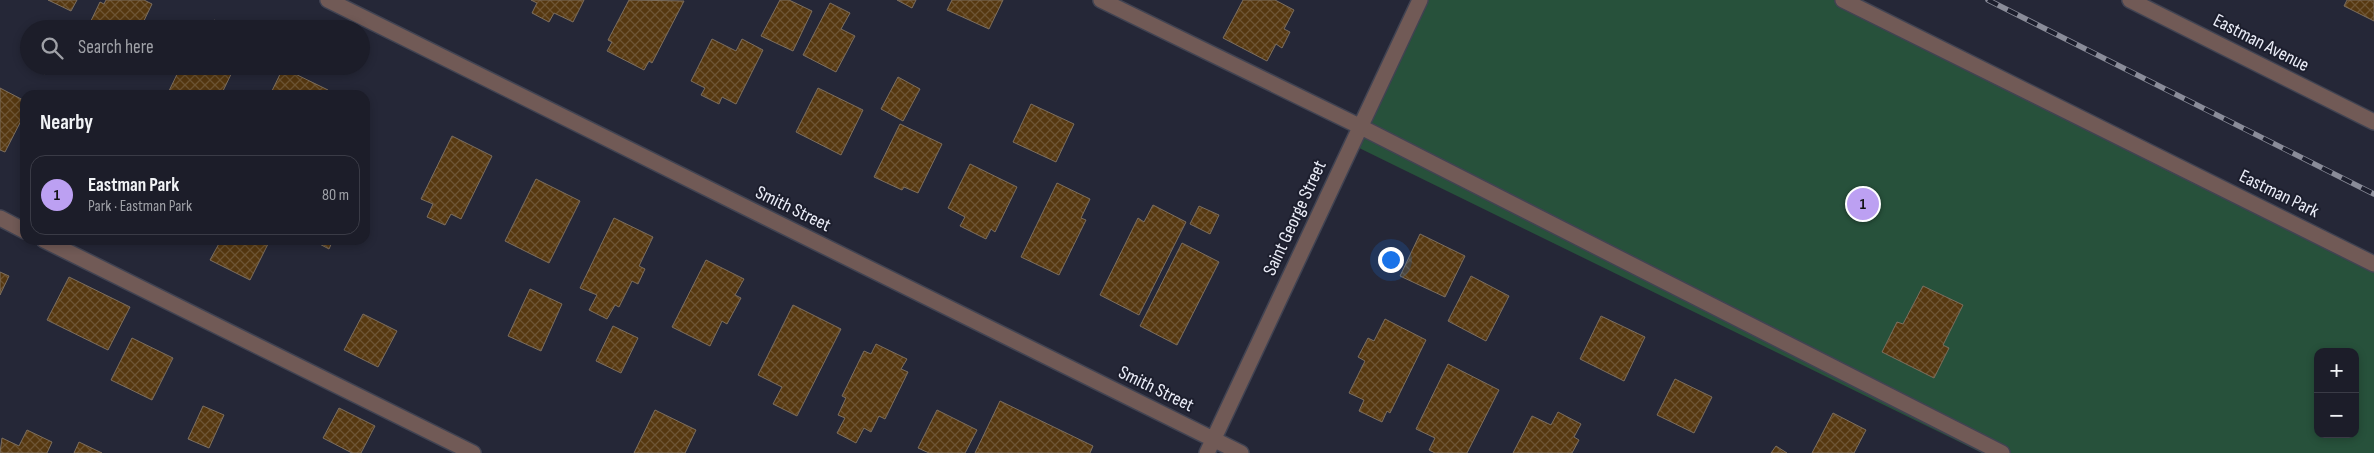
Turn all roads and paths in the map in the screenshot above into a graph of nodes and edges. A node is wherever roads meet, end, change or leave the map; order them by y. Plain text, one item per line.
1 (328, 0) edge
2 (1102, 0) edge
3 (1420, 0) edge
4 (1843, 0) edge
5 (2130, 0) edge
6 (368, 20) edge
7 (370, 21) edge
8 (2374, 122) edge
9 (1359, 126) junction
10 (0, 218) edge
11 (20, 228) edge
12 (54, 245) edge
13 (2374, 264) edge
14 (1210, 446) edge
15 (473, 453) edge
16 (1241, 453) edge
17 (2002, 453) edge

1 - 6 street, Smith Street
2 - 9 street
3 - 9 street, Saint George Street
4 - 13 street, Eastman Park
5 - 8 street, Eastman Avenue
7 - 14 street, Smith Street
9 - 14 street, Saint George Street
9 - 17 street
10 - 11 street
12 - 15 street
14 - 16 street, Smith Street

